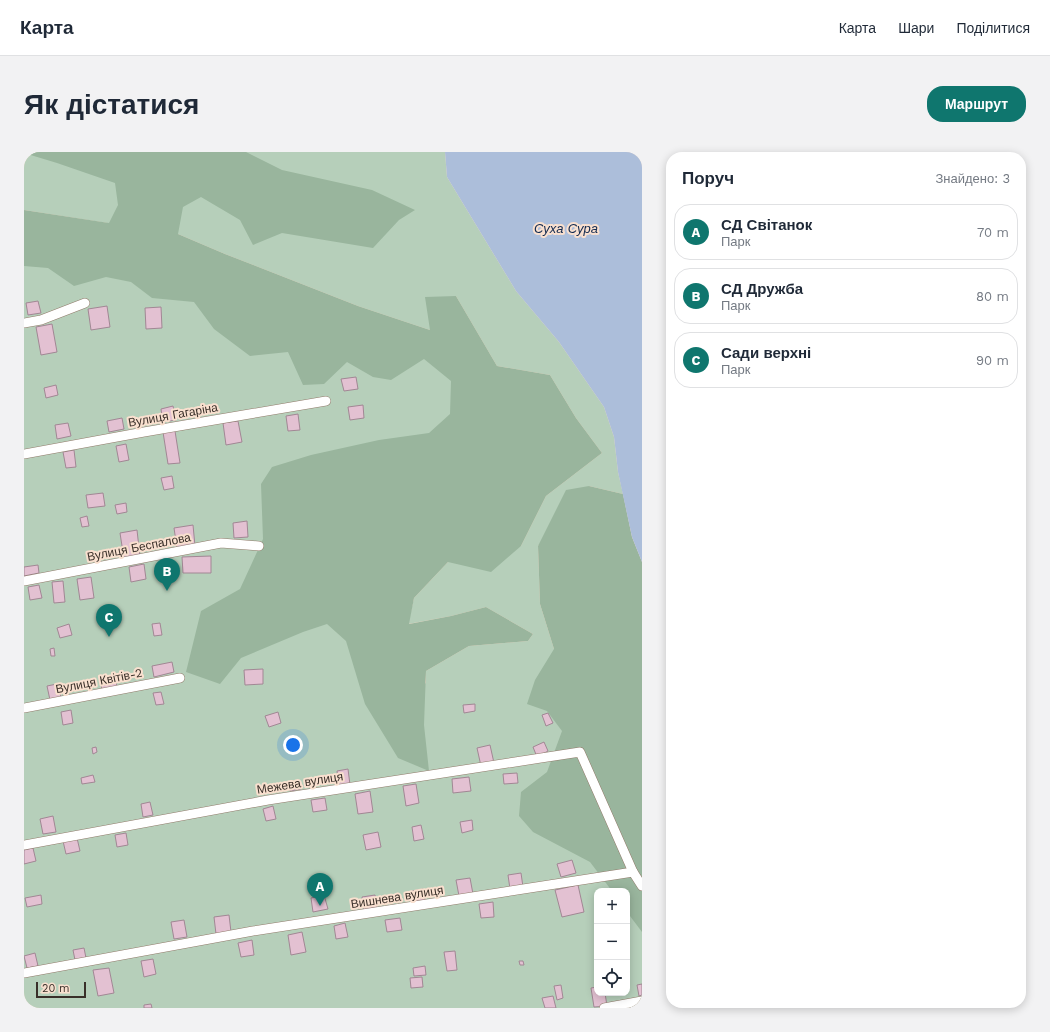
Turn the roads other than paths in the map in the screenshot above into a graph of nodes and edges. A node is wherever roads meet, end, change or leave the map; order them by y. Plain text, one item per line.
1 (85, 303) dead end
2 (24, 323) edge
3 (326, 400) dead end
4 (24, 454) edge
5 (259, 546) dead end
6 (24, 581) edge
7 (180, 678) dead end
8 (24, 708) edge
9 (24, 844) edge
10 (633, 872) junction
11 (642, 886) edge
12 (24, 972) edge
13 (642, 1001) edge
14 (604, 1008) edge

1 - 2 lane
3 - 4 lane, Вулиця Гагаріна
5 - 6 lane, Вулиця Беспалова
7 - 8 lane, Вулиця Квітів-2
9 - 10 lane, Межева вулиця
10 - 11 lane
10 - 12 lane, Вишнева вулиця
13 - 14 lane

